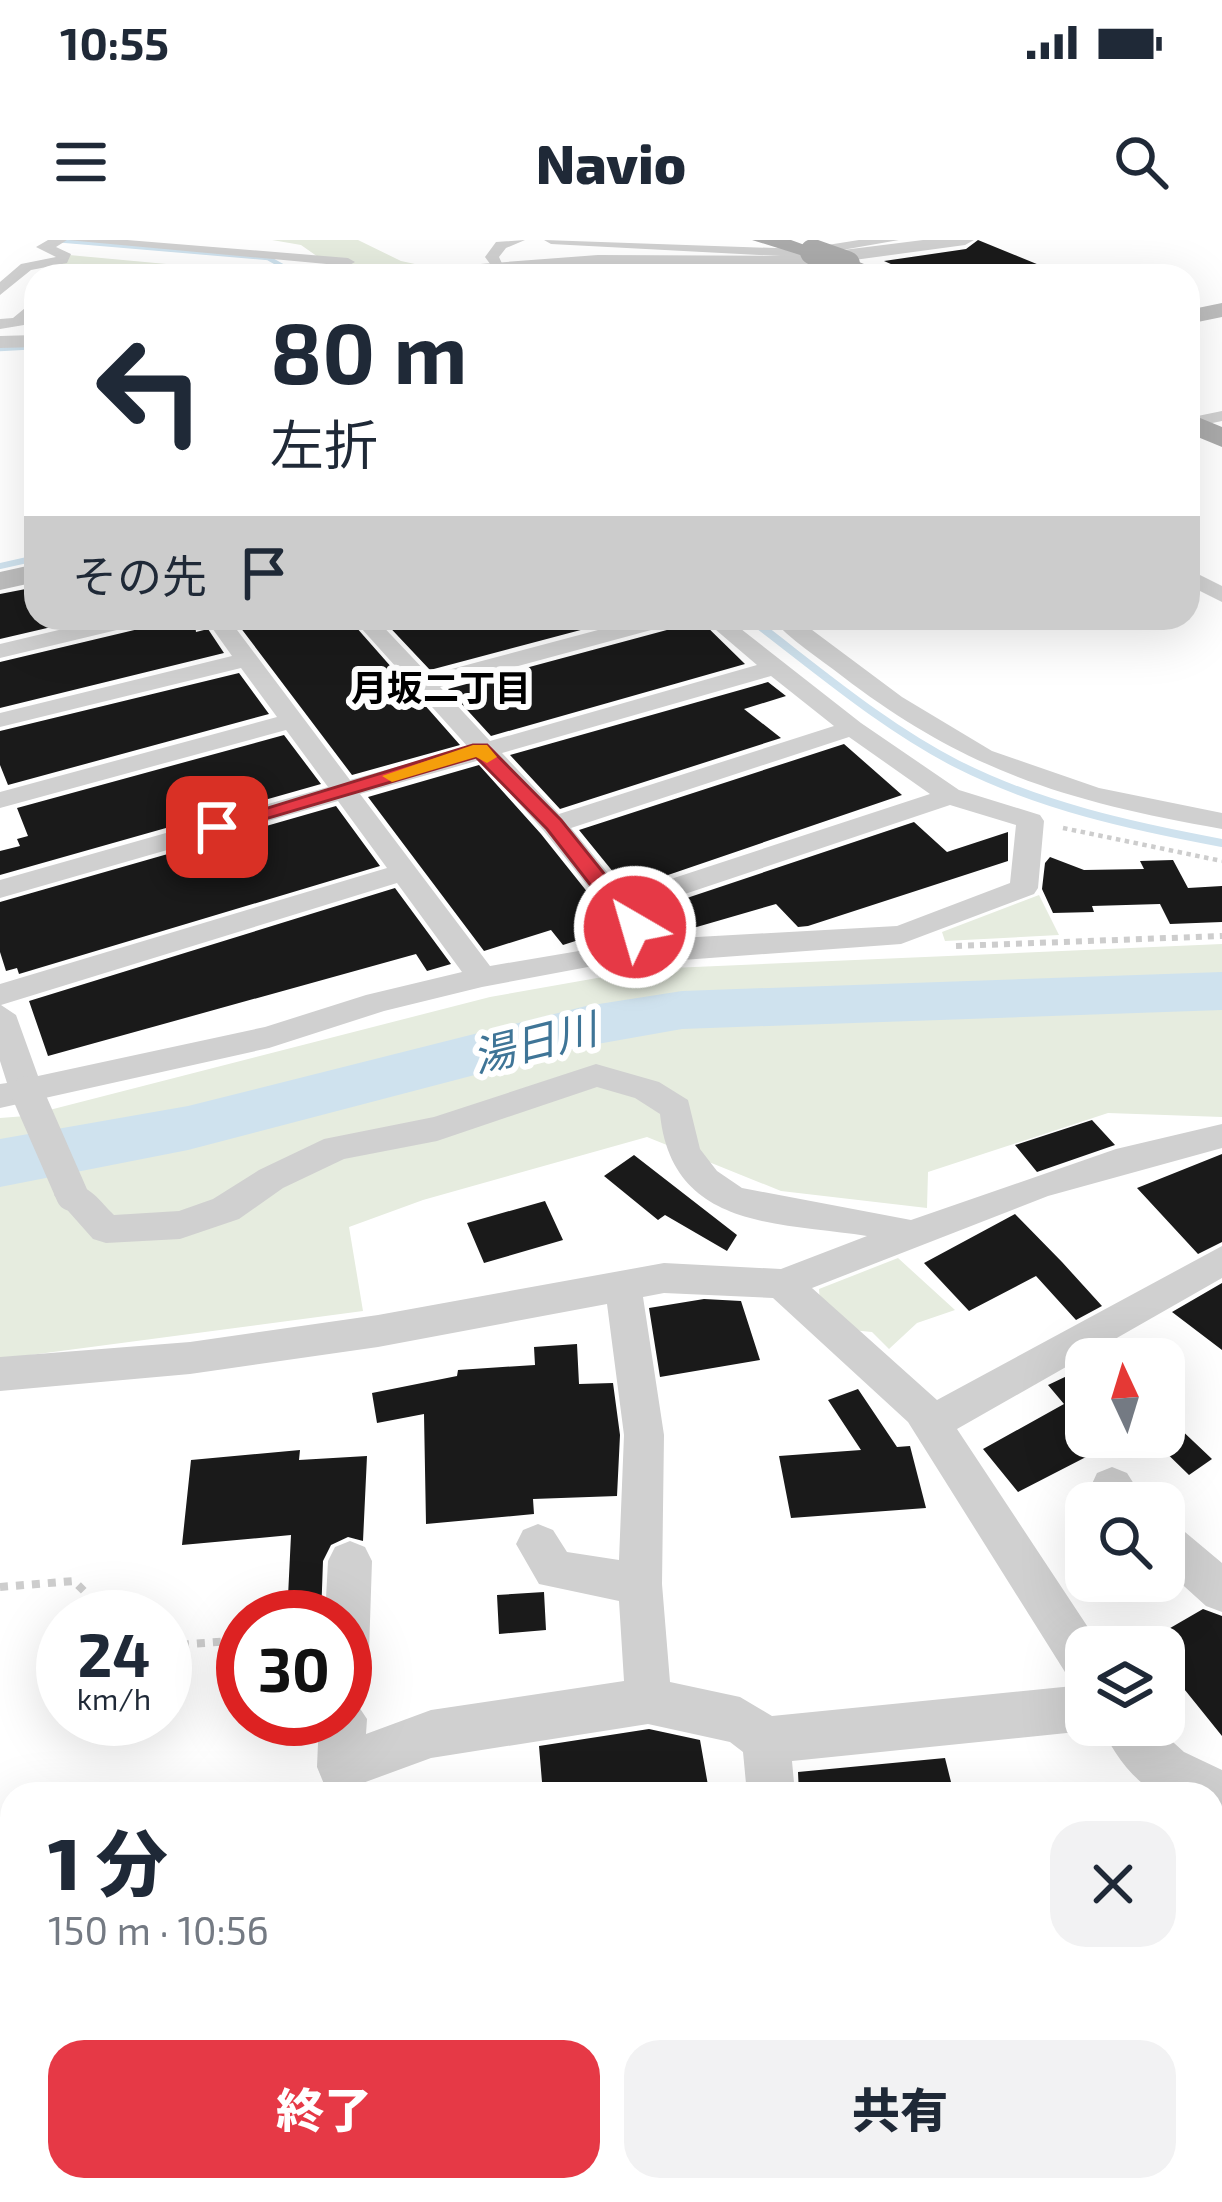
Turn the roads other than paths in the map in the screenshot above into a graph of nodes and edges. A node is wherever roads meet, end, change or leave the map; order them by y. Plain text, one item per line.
1 (74, 240) edge
2 (518, 240) edge
3 (551, 240) edge
4 (763, 240) edge
5 (892, 240) edge
6 (965, 240) edge
7 (58, 241) edge
8 (650, 242) edge
9 (338, 244) dead end
10 (813, 252) junction
11 (587, 261) junction
12 (349, 262) joint
13 (748, 263) junction
14 (41, 264) edge
15 (498, 264) edge
16 (551, 264) edge
17 (592, 264) edge
18 (847, 264) edge
19 (24, 269) edge
20 (0, 292) edge
21 (88, 630) edge
22 (225, 630) edge
23 (373, 630) edge
24 (624, 630) edge
25 (727, 630) edge
26 (798, 630) edge
27 (0, 651) edge
28 (247, 659) junction
29 (775, 667) junction
30 (422, 684) junction
31 (0, 720) edge
32 (294, 720) junction
33 (852, 728) junction
34 (480, 749) junction
35 (1057, 783) junction
36 (347, 789) junction
37 (950, 796) junction
38 (0, 800) edge
39 (1030, 820) junction
40 (1222, 821) edge
41 (554, 825) junction
42 (406, 871) junction
43 (0, 890) edge
44 (619, 906) junction
45 (652, 949) junction
46 (482, 977) junction
47 (0, 995) edge
48 (0, 1015) edge
49 (13, 1094) edge
50 (1222, 1136) edge
51 (907, 1233) junction
52 (1222, 1260) edge
53 (782, 1284) junction
54 (623, 1286) junction
55 (0, 1374) edge
56 (931, 1423) junction
57 (538, 1544) dead end
58 (1185, 1559) edge
59 (350, 1561) dead end
60 (640, 1584) junction
61 (349, 1590) edge
62 (1222, 1591) edge
63 (1065, 1631) edge
64 (648, 1701) junction
65 (1065, 1710) edge
66 (766, 1740) junction
67 (342, 1746) edge
68 (1142, 1746) edge
69 (770, 1782) edge
70 (1186, 1782) edge

1 - 12 street
2 - 15 street
3 - 8 street
4 - 10 main road
5 - 10 street
6 - 13 street
7 - 14 street
8 - 10 street
8 - 13 street
9 - 12 street
10 - 18 main road, bridge
11 - 13 street
11 - 16 street
11 - 17 street
19 - 20 street
21 - 27 street
22 - 28 street
23 - 30 street
24 - 30 street
25 - 29 street
26 - 35 street
28 - 31 street
28 - 32 street
29 - 33 street
29 - 34 street
30 - 34 street
32 - 36 street
32 - 38 street
33 - 37 street
33 - 41 street
34 - 36 street
34 - 41 street
35 - 39 street
35 - 40 street
36 - 42 street
36 - 43 street
37 - 39 street
37 - 44 street
39 - 45 street
41 - 44 street
42 - 46 street
42 - 47 street
44 - 45 street
45 - 46 street
46 - 49 street
48 - 49 street
49 - 51 street, bridge
50 - 51 street
51 - 53 street
52 - 56 street
53 - 54 street
53 - 56 street
54 - 55 street
54 - 60 street
56 - 63 street
57 - 60 street
58 - 62 street
59 - 61 street
60 - 64 street
64 - 66 street
64 - 67 street
65 - 66 street
66 - 69 street
68 - 70 street

